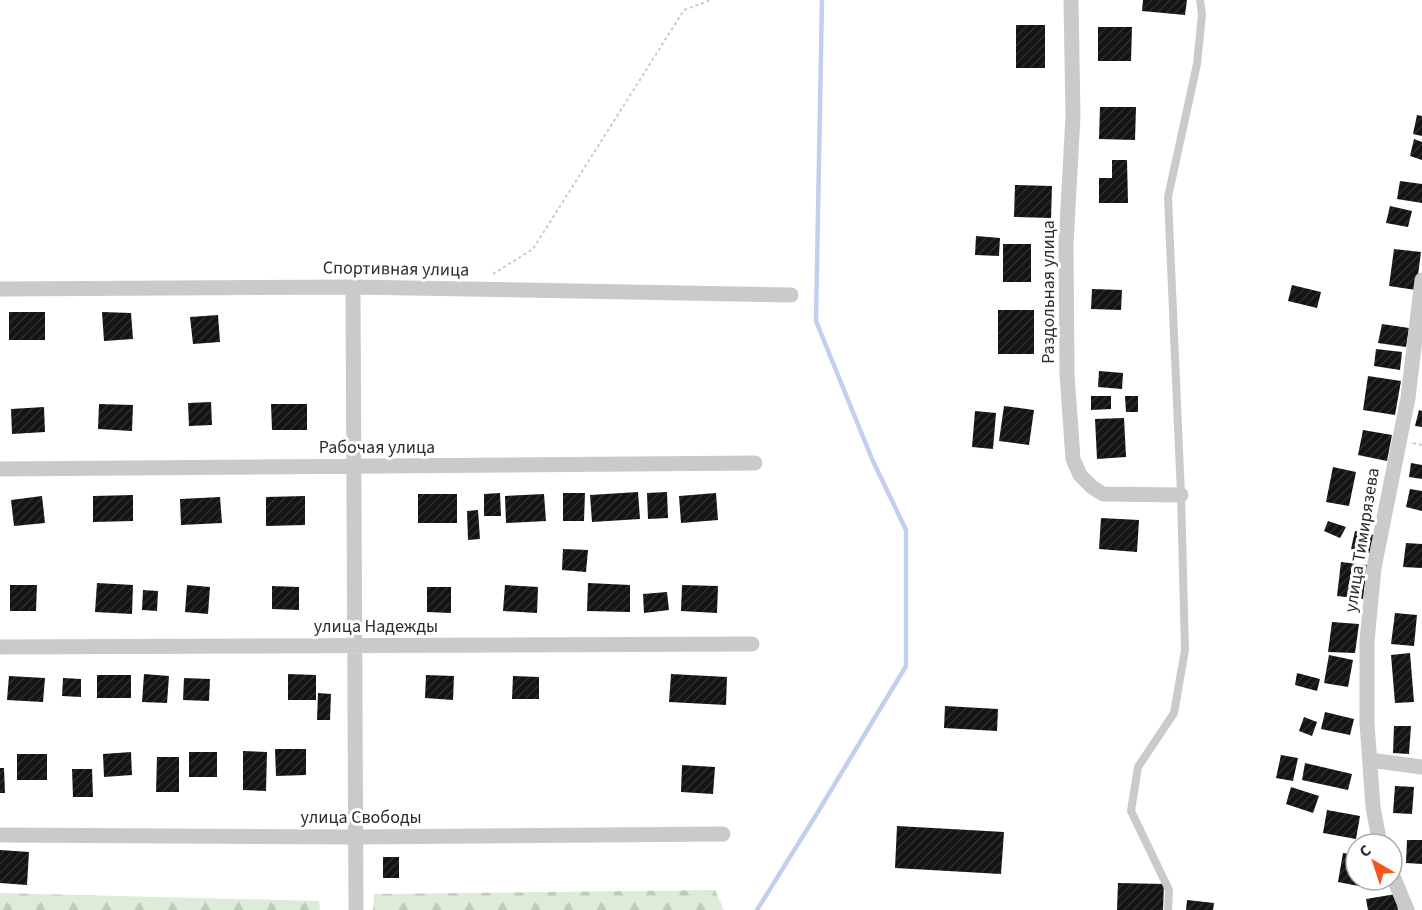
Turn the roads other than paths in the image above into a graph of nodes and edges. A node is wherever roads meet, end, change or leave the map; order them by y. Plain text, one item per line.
1 (1071, 0) edge
2 (1200, 0) edge
3 (1422, 280) edge
4 (353, 287) junction
5 (0, 289) edge
6 (791, 295) dead end
7 (755, 463) dead end
8 (354, 466) junction
9 (0, 469) edge
10 (1181, 495) junction
11 (752, 644) dead end
12 (355, 645) junction
13 (0, 647) edge
14 (1370, 760) junction
15 (1422, 767) edge
16 (1378, 832) edge
17 (723, 834) dead end
18 (0, 835) edge
19 (355, 837) junction
20 (1400, 892) edge
21 (356, 910) edge
22 (1168, 910) edge
23 (1407, 910) edge

1 - 10 street, Раздольная улица
2 - 10 lane
3 - 14 street, улица Тимирязева
4 - 5 street, Спортивная улица
4 - 6 street, Спортивная улица
4 - 8 street
7 - 8 street, Рабочая улица
8 - 9 street, Рабочая улица
8 - 12 street
10 - 22 lane
11 - 12 street, улица Надежды
12 - 13 street, улица Надежды
12 - 19 street
14 - 15 street
14 - 16 street, улица Тимирязева
17 - 19 street, улица Свободы
18 - 19 street, улица Свободы
19 - 21 street
20 - 23 street

